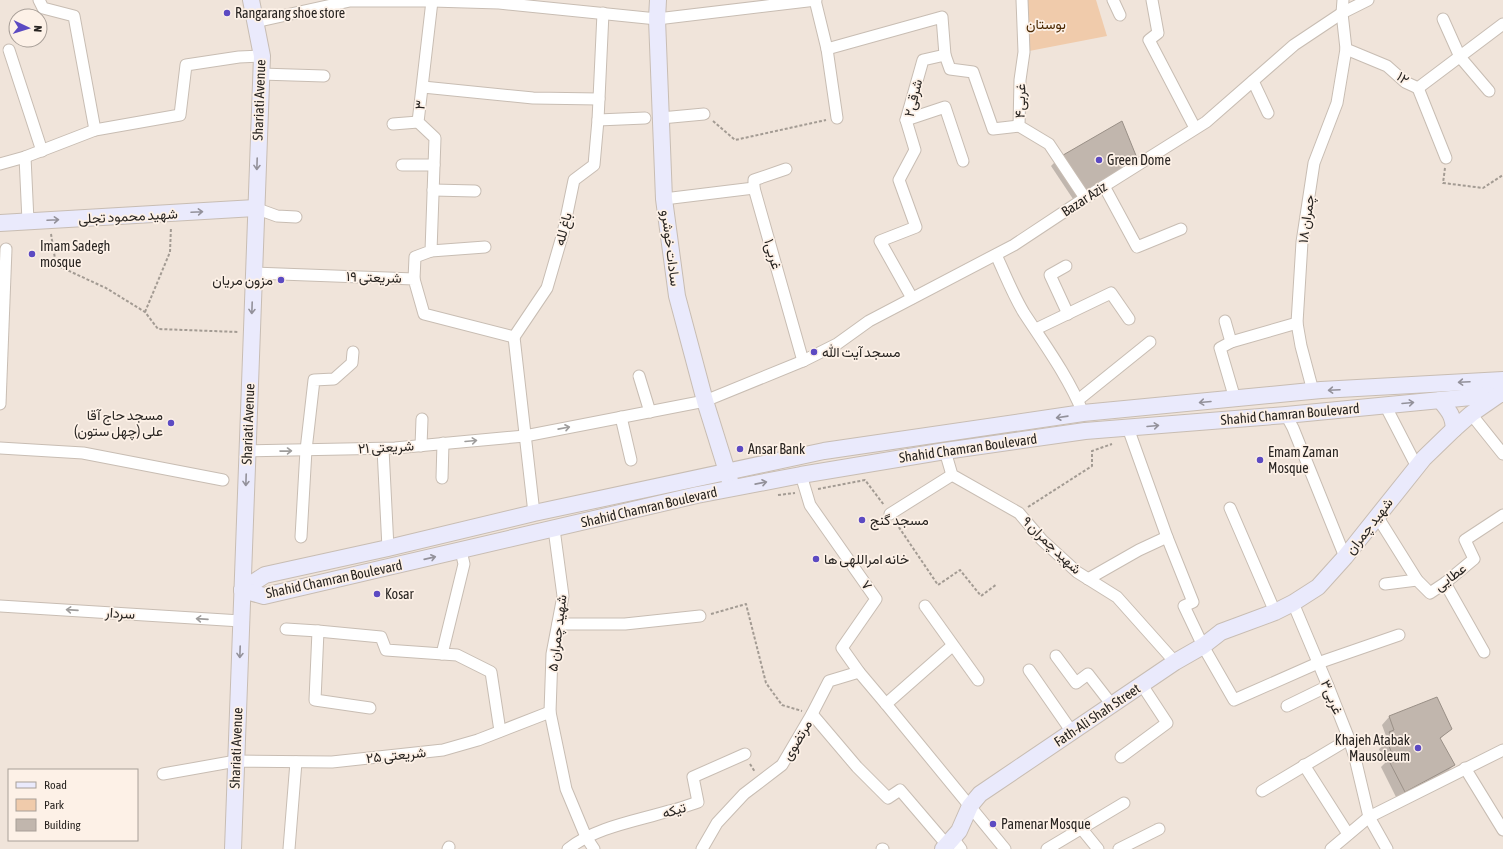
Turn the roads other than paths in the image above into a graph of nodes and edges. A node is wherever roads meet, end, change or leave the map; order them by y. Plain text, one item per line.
1 (39, 0) edge
2 (251, 0) edge
3 (380, 0) edge
4 (658, 0) edge
5 (816, 0) edge
6 (1022, 0) edge
7 (1113, 0) edge
8 (1152, 0) edge
9 (1343, 0) edge
10 (1368, 0) edge
11 (432, 1) junction
12 (499, 2) edge
13 (762, 4) edge
14 (603, 13) junction
15 (1342, 13) junction
16 (1120, 15) dead end
17 (657, 19) junction
18 (1443, 19) dead end
19 (255, 22) junction
20 (1503, 24) edge
21 (827, 49) junction
22 (1346, 49) junction
23 (9, 50) dead end
24 (945, 55) junction
25 (262, 56) junction
26 (1460, 57) junction
27 (261, 74) junction
28 (324, 76) dead end
29 (1252, 81) junction
30 (423, 87) junction
31 (1418, 88) junction
32 (1489, 90) dead end
33 (599, 99) junction
34 (1268, 113) dead end
35 (704, 114) road end
36 (645, 118) dead end
37 (661, 118) junction
38 (837, 118) road end
39 (598, 120) junction
40 (906, 120) junction
41 (418, 122) junction
42 (393, 124) dead end
43 (1019, 126) junction
44 (1195, 128) junction
45 (95, 130) junction
46 (42, 151) junction
47 (25, 157) junction
48 (1446, 158) road end
49 (963, 161) dead end
50 (0, 164) edge
51 (402, 165) dead end
52 (434, 165) junction
53 (786, 169) dead end
54 (1104, 186) junction
55 (754, 188) junction
56 (433, 190) junction
57 (475, 191) dead end
58 (1085, 198) junction
59 (664, 199) junction
60 (255, 208) junction
61 (296, 217) dead end
62 (28, 221) junction
63 (0, 223) edge
64 (1181, 229) dead end
65 (485, 247) dead end
66 (6, 249) dead end
67 (432, 251) junction
68 (996, 255) junction
69 (1066, 266) dead end
70 (253, 273) junction
71 (414, 279) junction
72 (912, 298) junction
73 (1068, 314) junction
74 (1129, 319) dead end
75 (1225, 321) dead end
76 (1297, 323) junction
77 (1036, 329) junction
78 (514, 337) junction
79 (1150, 342) dead end
80 (1231, 342) junction
81 (353, 352) dead end
82 (1, 355) edge
83 (803, 361) junction
84 (639, 376) dead end
85 (1502, 390) edge
86 (1313, 391) junction
87 (1235, 399) junction
88 (1440, 400) junction
89 (705, 401) junction
90 (0, 404) edge
91 (1386, 405) junction
92 (1080, 407) junction
93 (650, 412) junction
94 (1471, 414) junction
95 (1286, 415) junction
96 (621, 418) junction
97 (422, 419) dead end
98 (1128, 428) junction
99 (1454, 429) junction
100 (1085, 431) junction
101 (525, 436) junction
102 (442, 443) junction
103 (421, 446) junction
104 (0, 448) edge
105 (383, 448) junction
106 (306, 450) junction
107 (247, 451) junction
108 (945, 451) junction
109 (1503, 454) edge
110 (631, 460) dead end
111 (1417, 467) junction
112 (727, 472) junction
113 (801, 475) junction
114 (952, 475) junction
115 (442, 478) dead end
116 (223, 480) dead end
117 (732, 488) junction
118 (1230, 508) dead end
119 (534, 513) junction
120 (890, 514) road end
121 (1503, 515) edge
122 (1377, 516) junction
123 (554, 529) junction
124 (301, 537) dead end
125 (1167, 537) junction
126 (394, 546) junction
127 (461, 551) junction
128 (1345, 557) junction
129 (402, 564) junction
130 (1088, 579) junction
131 (1417, 580) junction
132 (1445, 583) junction
133 (1385, 584) dead end
134 (242, 590) junction
135 (1293, 604) junction
136 (0, 606) edge
137 (924, 606) dead end
138 (1275, 612) junction
139 (700, 616) road end
140 (241, 621) junction
141 (558, 624) junction
142 (286, 629) dead end
143 (318, 630) junction
144 (1399, 635) dead end
145 (952, 646) junction
146 (1203, 646) junction
147 (1484, 652) dead end
148 (442, 654) junction
149 (1056, 656) dead end
150 (1175, 662) junction
151 (1318, 663) junction
152 (1029, 670) dead end
153 (859, 672) junction
154 (978, 680) dead end
155 (1142, 685) junction
156 (1328, 686) junction
157 (886, 704) junction
158 (1112, 705) junction
159 (1288, 706) dead end
160 (370, 708) dead end
161 (550, 712) junction
162 (812, 714) junction
163 (500, 731) junction
164 (1072, 732) junction
165 (1349, 739) junction
166 (1503, 750) edge
167 (745, 754) road end
168 (1121, 757) dead end
169 (236, 762) junction
170 (296, 762) junction
171 (1304, 765) junction
172 (1465, 768) junction
173 (163, 774) dead end
174 (1262, 791) dead end
175 (1124, 802) dead end
176 (970, 806) junction
177 (1369, 817) junction
178 (1081, 828) junction
179 (1159, 829) dead end
180 (1503, 830) edge
181 (1348, 834) junction
182 (586, 837) junction
183 (951, 845) edge
184 (233, 849) edge
185 (289, 849) edge
186 (568, 849) edge
187 (594, 849) edge
188 (702, 849) edge
189 (1005, 849) edge
190 (1047, 849) edge
191 (1098, 849) edge
192 (1119, 849) edge
193 (1331, 849) edge
194 (1387, 849) edge

1 - 45 street
2 - 19 main road, Shariati Avenue
3 - 11 street
3 - 19 street
4 - 17 main road, سادات خوشرو
5 - 13 street
5 - 21 street
6 - 43 street, غربی۴
7 - 16 street
8 - 44 street
9 - 15 street
10 - 15 street, Bazar Aziz
11 - 12 street
11 - 30 street, ۳
12 - 14 street
13 - 17 street
14 - 17 street
14 - 33 street
15 - 22 street
15 - 29 street, Bazar Aziz
17 - 37 main road, سادات خوشرو
18 - 26 street
19 - 25 main road, Shariati Avenue
20 - 26 street, ۱۲
21 - 24 street
21 - 38 street
22 - 31 street, ۱۲
22 - 76 street, چمران ۱۸
23 - 46 street
24 - 40 street, شرقی۲
24 - 43 street
25 - 27 main road, Shariati Avenue
25 - 45 street
26 - 31 street, ۱۲
26 - 32 street
27 - 28 street
27 -> 60 main road, Shariati Avenue
29 - 34 street
29 - 44 street, Bazar Aziz
30 - 33 street
30 - 41 street, ۳
31 - 48 street
33 - 39 street
35 - 37 street
36 - 39 street
37 - 59 main road, سادات خوشرو
39 - 78 street, باغ لله
40 - 49 street
40 - 72 street, شرقی۲
41 - 42 street
41 - 52 street, ۳
43 - 58 street, غربی۴
44 - 54 street, Bazar Aziz
45 - 46 street
46 - 47 street
47 - 50 street
47 - 62 street
51 - 52 street
52 - 56 street, ۳
53 - 55 street
54 - 58 street, Bazar Aziz
54 - 64 street
55 - 59 street
55 - 83 street, غربی۱
56 - 57 street
56 - 67 street, ۳
58 - 68 street, Bazar Aziz
59 - 89 main road, سادات خوشرو
60 - 61 street
62 -> 60 main road, شهید محمود تجلی
60 - 70 main road, Shariati Avenue
62 - 63 main road, شهید محمود تجلی
65 - 67 street
66 - 82 street
67 - 71 street
68 - 72 street, Bazar Aziz
68 - 77 street
69 - 73 street
70 - 71 street, شریعتی ۱۹
70 -> 107 main road, Shariati Avenue
71 - 78 street, شریعتی ۱۹
72 - 83 street, Bazar Aziz
73 - 74 street
73 - 77 street
75 - 80 street
76 - 80 street
76 - 86 street, چمران ۱۸
77 - 92 street
78 - 101 street
79 - 92 street
80 - 87 street
81 - 106 street
82 - 90 street
83 - 89 street, Bazar Aziz
84 - 93 street
85 -> 86 main road, Shahid Chamran Boulevard
85 - 88 main road, Shahid Chamran Boulevard
85 - 94 main road, شهید چمران
86 - 87 main road, Shahid Chamran Boulevard
87 -> 92 main road, Shahid Chamran Boulevard
91 -> 88 main road, Shahid Chamran Boulevard
88 - 99 main road
89 - 93 street, Bazar Aziz
89 - 112 main road, سادات خوشرو
91 - 95 main road, Shahid Chamran Boulevard
91 - 111 street
92 - 100 main road
92 -> 112 main road, Shahid Chamran Boulevard
93 - 96 street, شریعتی ۲۱
94 - 99 main road, شهید چمران
94 - 109 street
98 -> 95 main road, Shahid Chamran Boulevard
95 - 128 street
101 -> 96 street, شریعتی ۲۱
96 - 110 street
97 - 103 street
98 - 100 main road, Shahid Chamran Boulevard
98 - 125 street
99 - 111 main road, شهید چمران
100 - 108 main road, Shahid Chamran Boulevard
102 -> 101 street, شریعتی ۲۱
101 - 119 street
102 - 103 street, شریعتی ۲۱
102 - 115 street
103 - 105 street, شریعتی ۲۱
104 - 116 street
105 - 106 street, شریعتی ۲۱
105 - 126 street
107 -> 106 street, شریعتی ۲۱
106 - 124 street
107 -> 134 main road, Shariati Avenue
108 - 113 main road, Shahid Chamran Boulevard
108 - 114 street
111 - 122 main road, شهید چمران
112 - 117 main road, سادات خوشرو
112 - 119 main road, Shahid Chamran Boulevard
117 -> 113 main road, Shahid Chamran Boulevard
113 - 153 street, ۷
114 - 120 street
114 - 130 street, شهید چمران ۹
117 - 123 main road, Shahid Chamran Boulevard
118 - 138 street
119 - 126 main road, Shahid Chamran Boulevard
121 - 132 street, عطایی
122 - 128 main road, شهید چمران
122 - 131 street, عطایی
123 - 127 main road, Shahid Chamran Boulevard
123 - 141 street, شهید چمران ۵
125 - 130 street
125 - 146 street
126 - 129 main road
126 - 134 main road, Shahid Chamran Boulevard
129 -> 127 main road, Shahid Chamran Boulevard
127 - 148 street
128 - 135 main road, شهید چمران
129 - 134 main road, Shahid Chamran Boulevard
130 - 150 street, شهید چمران ۹
131 - 132 street, عطایی
131 - 133 street
132 - 147 street
134 - 140 main road, Shariati Avenue
135 - 138 main road, شهید چمران
135 - 151 street, غربی۳
140 -> 136 street, سردار
137 - 145 street
138 - 146 main road, Fath-Ali Shah Street
139 - 141 street
140 -> 169 main road, Shariati Avenue
141 - 161 street, شهید چمران ۵
142 - 143 street
143 - 148 street
143 - 160 street
144 - 151 street
145 - 154 street
145 - 157 street
146 - 150 main road, Fath-Ali Shah Street
146 - 151 street
148 - 163 street
149 - 158 street
150 - 155 main road, Fath-Ali Shah Street
151 - 156 street, غربی۳
152 - 164 street
153 - 157 street
153 - 162 street, مرتضوی
155 - 158 main road, Fath-Ali Shah Street
155 - 168 street
156 - 159 street
156 - 165 street, غربی۳
157 - 176 street
158 - 164 main road, Fath-Ali Shah Street
161 - 163 street, شریعتی ۲۵
161 - 182 street, شهید چمران ۵
162 - 183 street
162 - 188 street, مرتضوی
163 - 170 street, شریعتی ۲۵
164 - 176 main road, Fath-Ali Shah Street
165 - 171 street
165 - 177 street, غربی۳
166 - 172 street
167 - 182 street, تیکه
169 - 170 street, شریعتی ۲۵
169 - 173 street, شریعتی ۲۵
169 - 184 main road, Shariati Avenue
170 - 185 street
171 - 174 street
171 - 181 street
172 - 177 street
172 - 180 street
175 - 178 street
176 - 183 main road, Fath-Ali Shah Street
176 - 189 street
177 - 181 street
177 - 194 street, غربی۳
178 - 190 street
178 - 191 street
179 - 192 street
181 - 193 street
182 - 186 street
182 - 187 street, شهید چمران ۵

